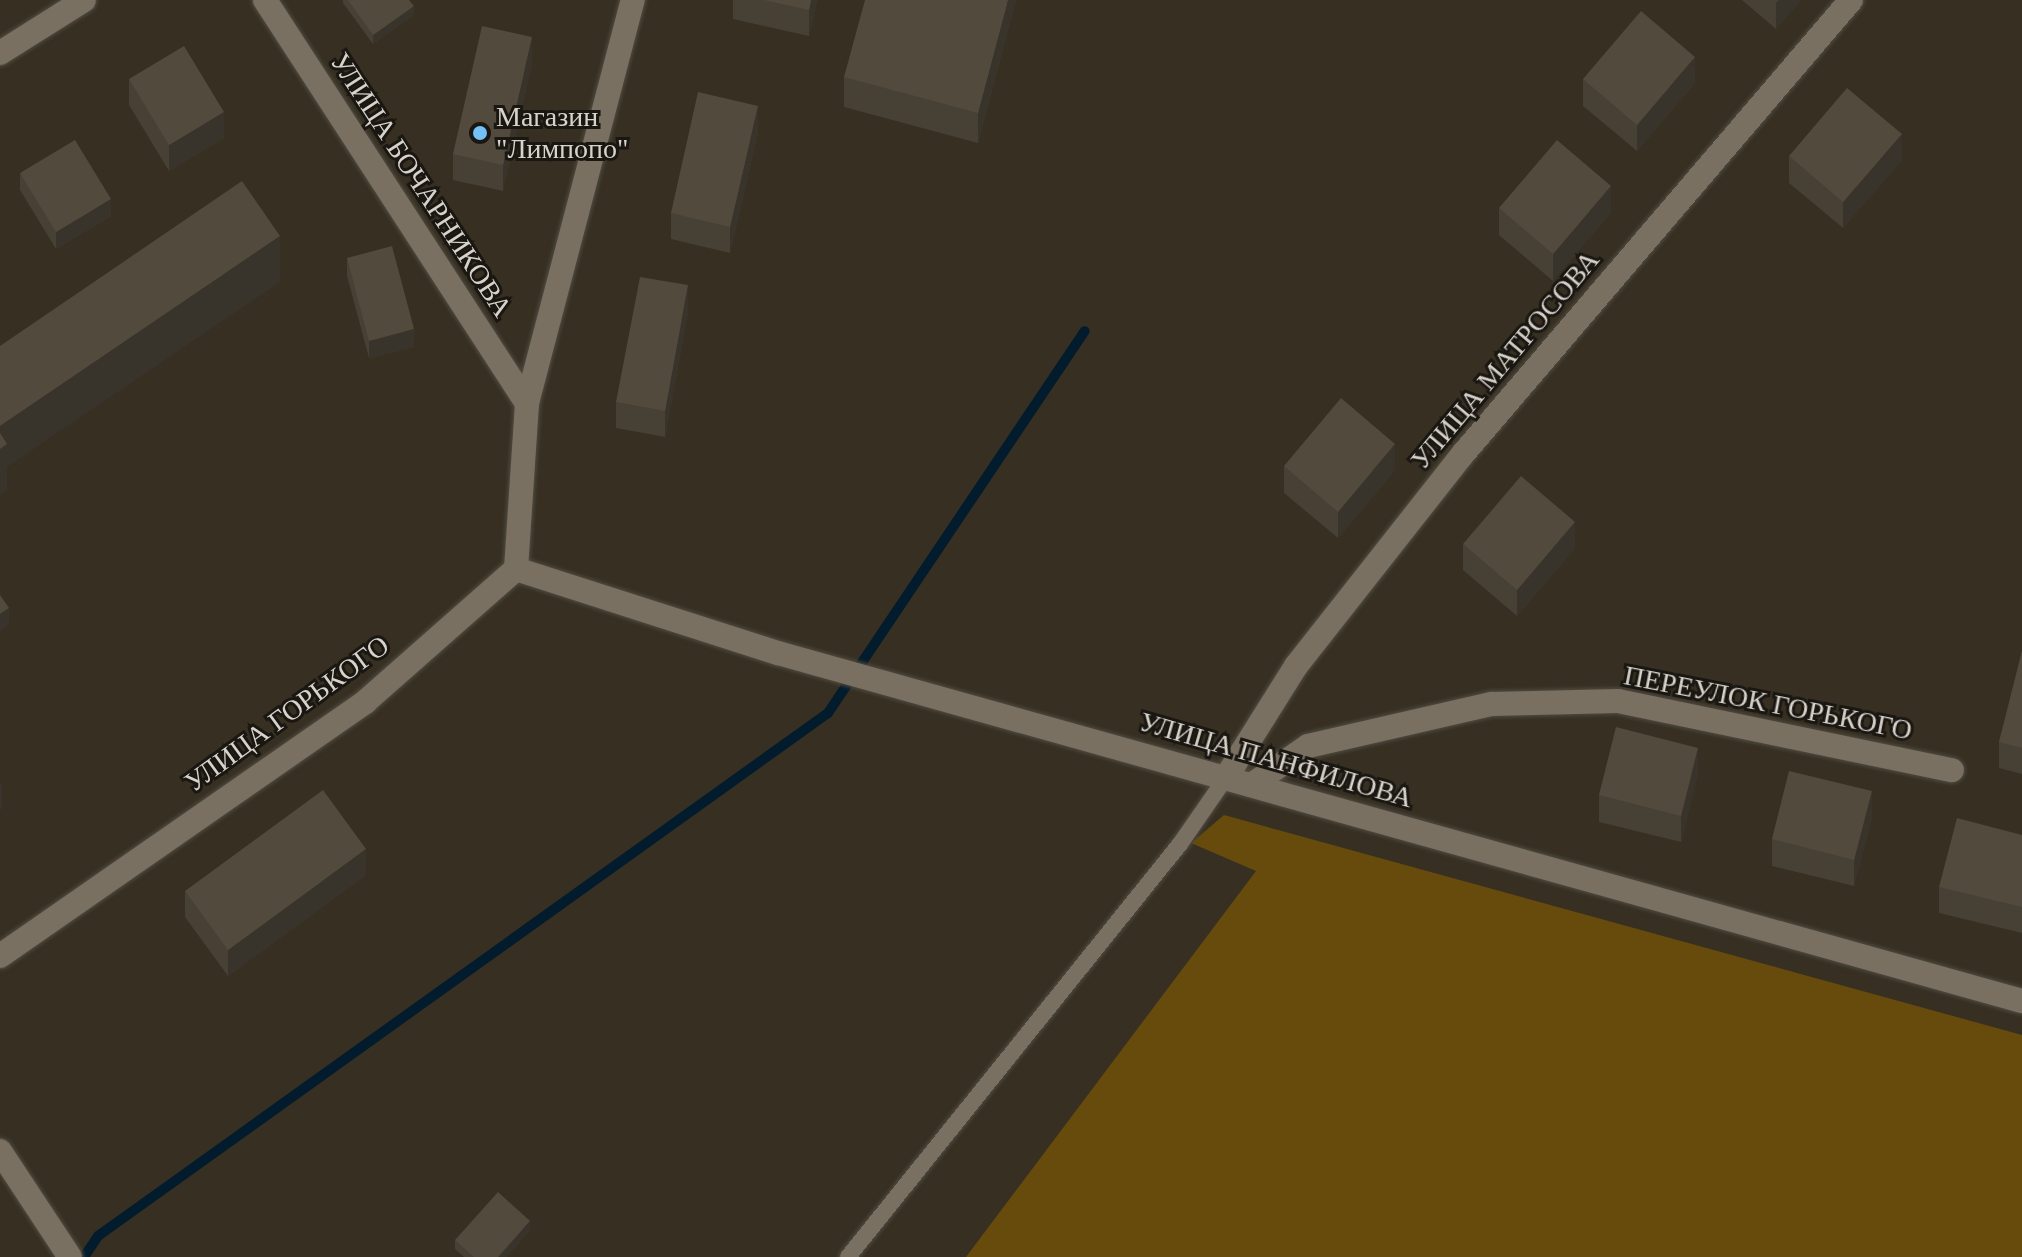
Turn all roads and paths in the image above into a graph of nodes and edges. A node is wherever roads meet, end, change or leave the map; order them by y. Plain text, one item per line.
1 (84, 0) edge
2 (265, 0) edge
3 (633, 0) edge
4 (1851, 0) edge
5 (0, 53) edge
6 (527, 403) junction
7 (516, 569) junction
8 (1952, 770) dead end
9 (1227, 776) junction
10 (1253, 784) junction
11 (0, 956) edge
12 (2022, 1001) edge
13 (0, 1151) edge
14 (70, 1257) edge
15 (848, 1257) edge

1 - 5 street
2 - 6 street, УЛИЦА БОЧАРНИКОВА
3 - 6 street
4 - 9 street, УЛИЦА МАТРОСОВА
6 - 7 street
7 - 9 street, УЛИЦА ПАНФИЛОВА
7 - 11 street, УЛИЦА ГОРЬКОГО
8 - 10 street, ПЕРЕУЛОК ГОРЬКОГО
9 - 10 street, УЛИЦА ПАНФИЛОВА
9 - 15 lane
10 - 12 street, УЛИЦА ПАНФИЛОВА
13 - 14 street

